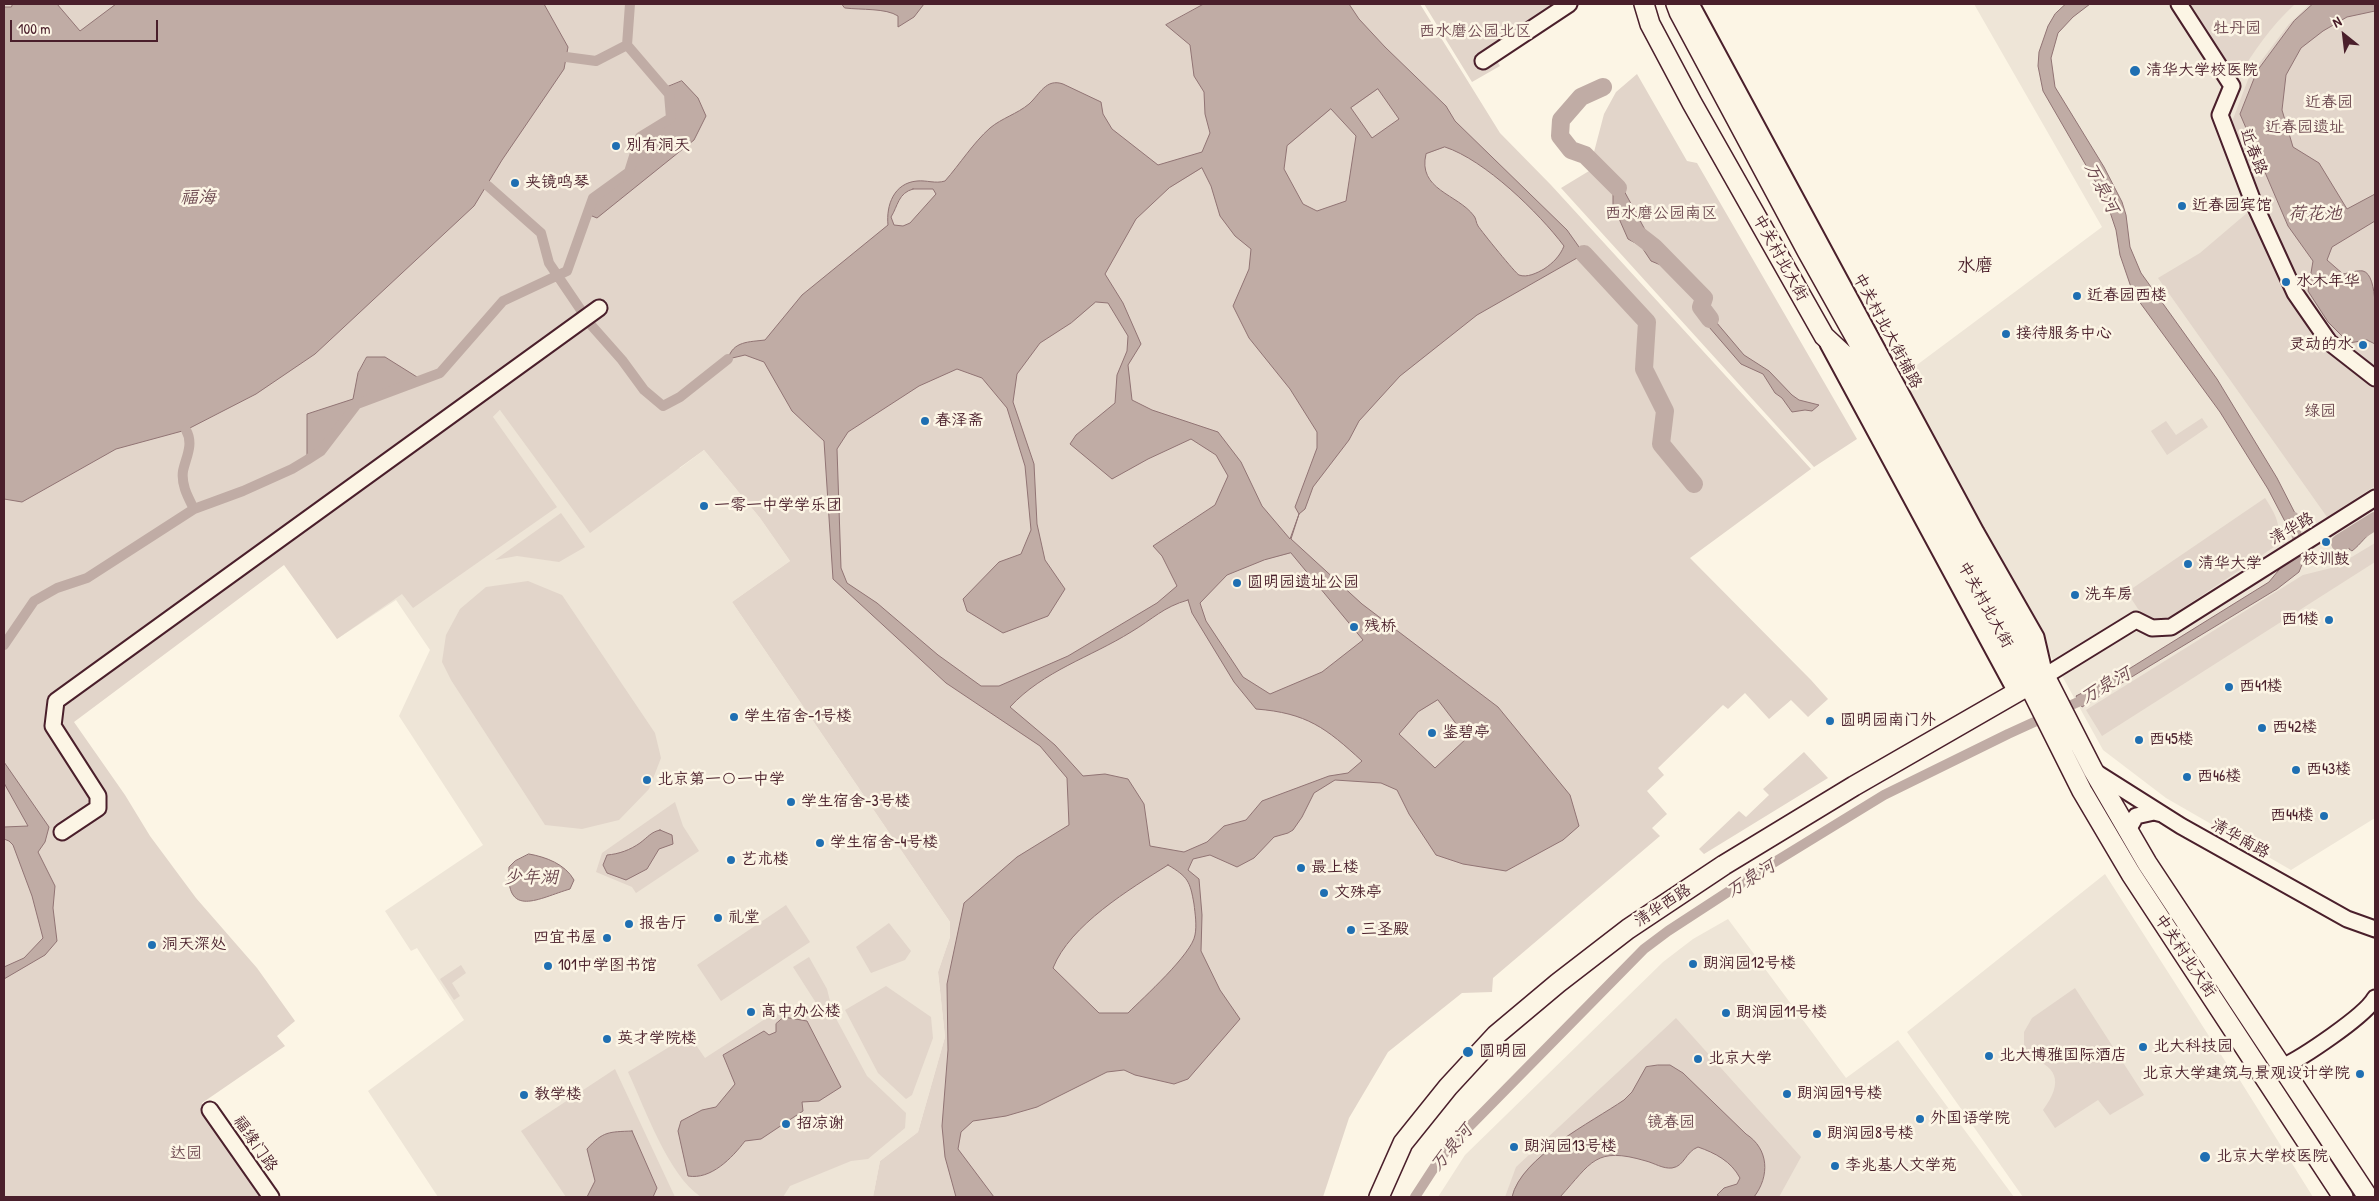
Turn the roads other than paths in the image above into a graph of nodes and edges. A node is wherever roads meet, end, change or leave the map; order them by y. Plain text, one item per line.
1 (1568, 4) edge
2 (1644, 4) edge
3 (1676, 4) edge
4 (1691, 4) edge
5 (2179, 4) edge
6 (1483, 61) dead end
7 (598, 308) dead end
8 (1824, 336) junction
9 (2375, 378) edge
10 (2375, 498) edge
11 (1947, 536) junction
12 (1951, 571) junction
13 (2030, 685) junction
14 (2062, 730) junction
15 (2093, 770) junction
16 (2164, 815) junction
17 (2128, 830) junction
18 (62, 832) dead end
19 (2375, 929) edge
20 (2375, 998) edge
21 (2282, 1067) junction
22 (210, 1110) dead end
23 (271, 1197) edge
24 (1379, 1197) edge
25 (2343, 1197) edge
26 (2368, 1197) edge

1 - 6 street
2 - 8 main road, 中关村北大街
3 - 13 main road, 中关村北大街
4 - 13 street, 中关村北大街辅路
5 - 9 street, 近春路
7 - 18 street
8 - 11 main road, 中关村北大街
8 - 12 street
10 - 13 street, 清华路
11 - 12 main road
11 - 13 main road, 中关村北大街
12 - 13 street
13 - 14 main road, 中关村北大街
13 - 24 main road, 清华西路
14 - 15 main road, 中关村北大街
14 - 25 main road, 中关村北大街
15 - 16 street, 清华南路
15 - 17 main road, 中关村北大街
16 - 17 street
16 - 19 street, 清华南路
17 - 21 main road, 中关村北大街
20 - 21 street
21 - 26 main road, 中关村北大街
22 - 23 street, 福缘门路

